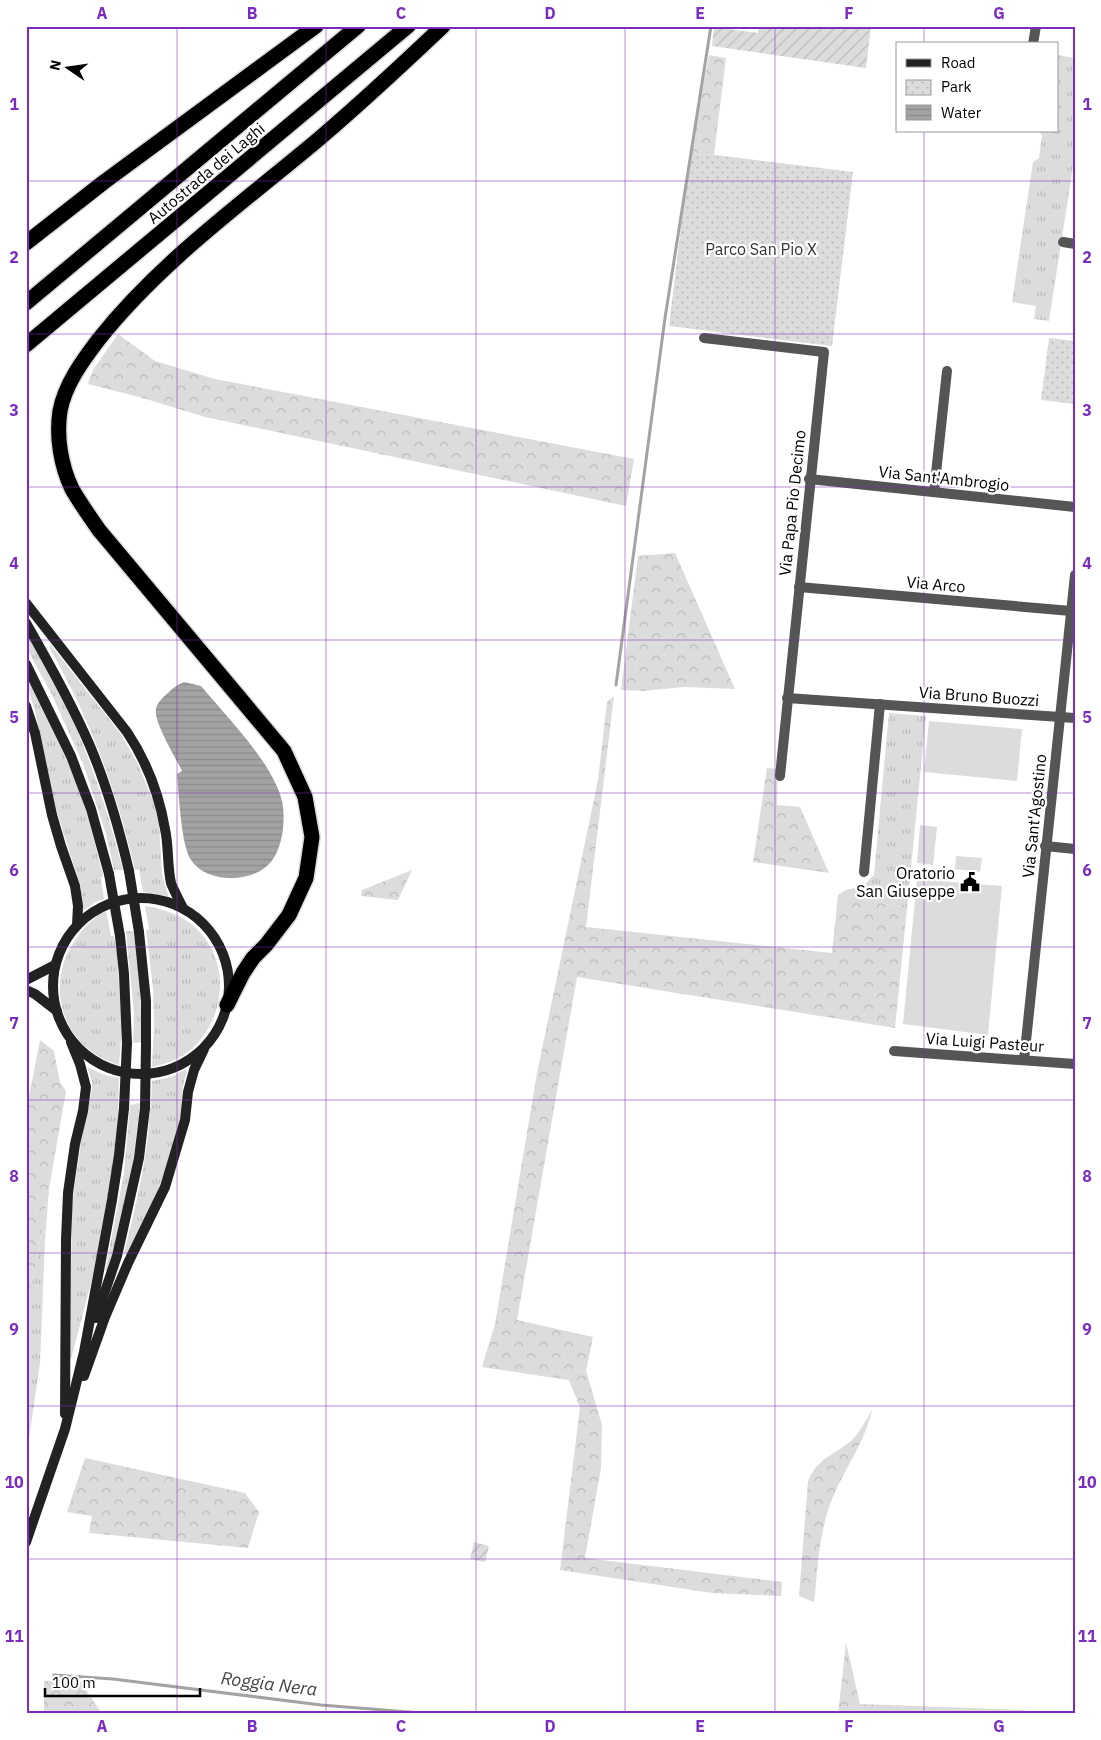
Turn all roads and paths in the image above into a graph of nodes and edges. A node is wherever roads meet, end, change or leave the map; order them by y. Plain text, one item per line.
1 (316, 26) edge
2 (358, 26) edge
3 (408, 26) edge
4 (443, 26) edge
5 (1036, 26) edge
6 (1034, 42) edge
7 (1064, 242) dead end
8 (26, 243) edge
9 (1075, 244) edge
10 (26, 303) edge
11 (704, 338) dead end
12 (26, 345) edge
13 (947, 371) dead end
14 (809, 479) junction
15 (934, 492) junction
16 (1075, 507) edge
17 (1075, 575) edge
18 (799, 587) junction
19 (26, 603) edge
20 (1071, 610) junction
21 (26, 623) edge
22 (26, 664) edge
23 (787, 698) junction
24 (880, 704) junction
25 (26, 706) edge
26 (1059, 717) junction
27 (1075, 718) edge
28 (780, 776) dead end
29 (1045, 846) junction
30 (1075, 849) edge
31 (864, 872) dead end
32 (183, 908) junction
33 (77, 925) junction
34 (56, 965) junction
35 (26, 980) edge
36 (26, 990) edge
37 (227, 1005) junction
38 (57, 1011) junction
39 (66, 1032) junction
40 (206, 1046) junction
41 (894, 1051) dead end
42 (1024, 1060) junction
43 (1075, 1064) edge
44 (84, 1352) junction
45 (65, 1429) junction
46 (26, 1542) edge

1 - 8 highway
2 - 10 highway, Autostrada dei Laghi
3 - 12 highway, Autostrada dei Laghi
4 - 37 highway
5 - 6 street
7 - 9 street
11 - 14 street, Via Papa Pio Decimo
13 - 15 street
14 - 15 street, Via Sant'Ambrogio
14 - 18 street, Via Papa Pio Decimo
15 - 16 street, Via Sant'Ambrogio
17 - 20 street, Via Sant'Agostino
18 - 20 street, Via Arco
18 - 23 street, Via Papa Pio Decimo
19 - 32 main road
20 - 26 street, Via Sant'Agostino
21 - 44 main road, bridge
22 - 44 main road, bridge
23 - 24 street, Via Bruno Buozzi
23 - 28 street, Via Papa Pio Decimo
24 - 26 street, Via Bruno Buozzi
24 - 31 street
25 - 33 main road
26 - 27 street, Via Bruno Buozzi
26 - 29 street, Via Sant'Agostino
29 - 30 street
29 - 42 street, Via Sant'Agostino
32 - 33 main road
32 - 37 main road
33 - 34 main road
34 - 35 main road
34 - 38 main road
36 - 38 main road
37 - 40 main road
38 - 39 main road
39 - 40 main road
39 - 45 main road
40 - 45 main road
41 - 42 street, Via Luigi Pasteur
42 - 43 street, Via Luigi Pasteur
44 - 45 main road
45 - 46 main road

